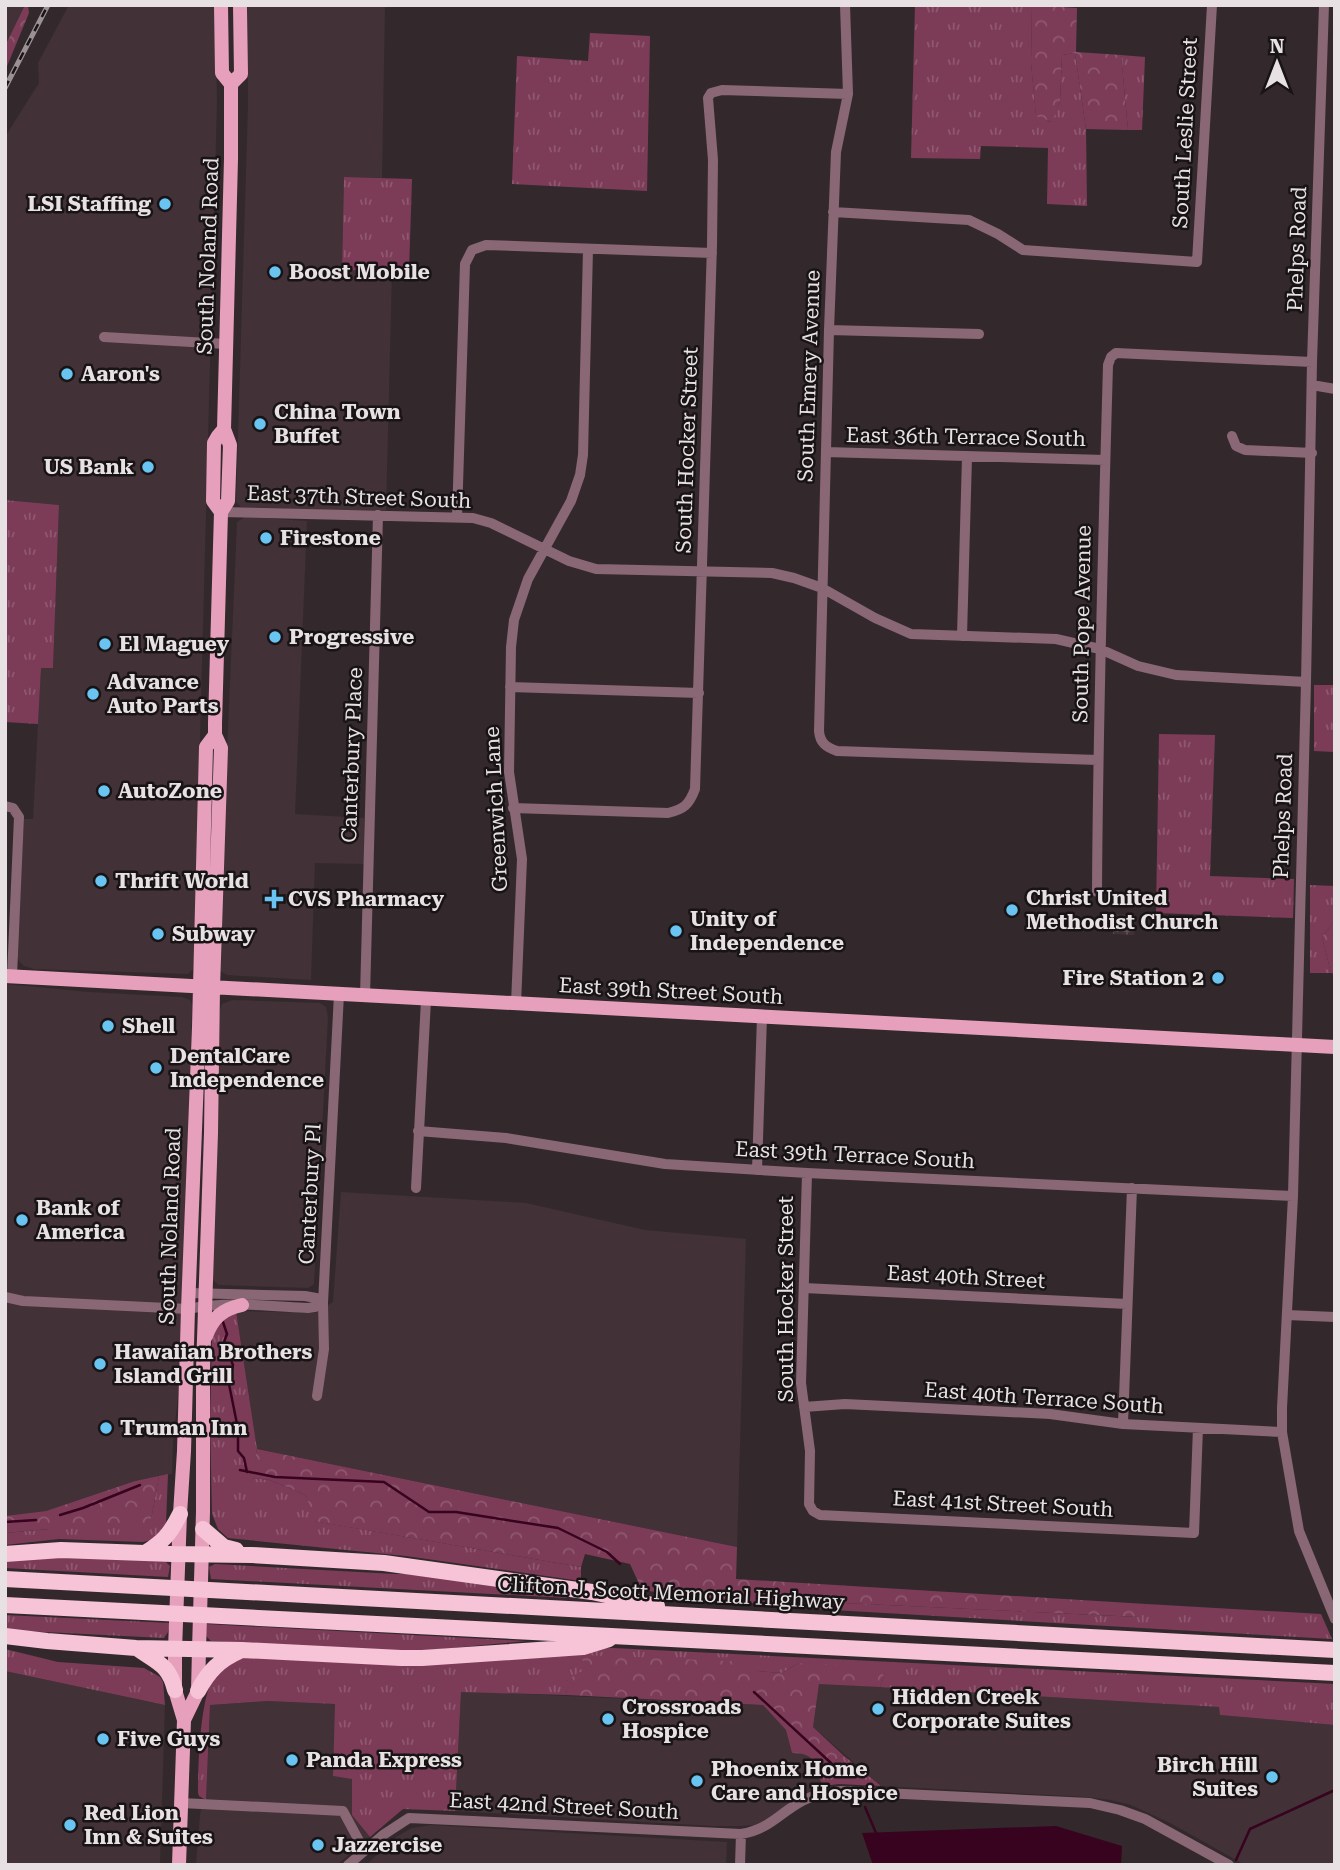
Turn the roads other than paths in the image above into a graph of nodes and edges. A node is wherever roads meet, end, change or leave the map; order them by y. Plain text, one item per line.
1 (221, 5) edge
2 (240, 5) edge
3 (845, 5) edge
4 (1212, 5) edge
5 (1324, 5) edge
6 (231, 84) junction
7 (848, 94) junction
8 (833, 212) junction
9 (588, 249) junction
10 (712, 253) junction
11 (829, 330) junction
12 (979, 334) dead end
13 (104, 337) dead end
14 (226, 344) junction
15 (1312, 362) junction
16 (1312, 385) junction
17 (1335, 389) edge
18 (1232, 436) dead end
19 (825, 452) junction
20 (1312, 453) junction
21 (967, 457) junction
22 (1105, 460) junction
23 (221, 512) junction
24 (378, 515) junction
25 (457, 517) junction
26 (545, 550) junction
27 (702, 571) junction
28 (822, 588) junction
29 (962, 636) junction
30 (1100, 649) junction
31 (1306, 681) junction
32 (510, 687) junction
33 (699, 693) junction
34 (1098, 760) junction
35 (9, 807) edge
36 (513, 808) junction
37 (1097, 892) dead end
38 (8, 976) edge
39 (206, 988) junction
40 (339, 994) junction
41 (365, 996) junction
42 (426, 1000) junction
43 (516, 1004) junction
44 (762, 1016) junction
45 (1296, 1045) junction
46 (1335, 1047) edge
47 (418, 1131) junction
48 (757, 1170) junction
49 (807, 1173) junction
50 (416, 1188) dead end
51 (1132, 1188) junction
52 (1293, 1196) junction
53 (804, 1288) junction
54 (189, 1293) junction
55 (5, 1297) edge
56 (204, 1299) junction
57 (323, 1303) junction
58 (1127, 1304) junction
59 (243, 1305) junction
60 (188, 1309) junction
61 (1287, 1315) junction
62 (1335, 1317) edge
63 (203, 1340) junction
64 (317, 1396) dead end
65 (804, 1407) junction
66 (1123, 1424) junction
67 (1198, 1428) junction
68 (1282, 1432) junction
69 (811, 1509) joint
70 (180, 1514) junction
71 (203, 1529) junction
72 (5, 1553) edge
73 (145, 1553) junction
74 (252, 1555) junction
75 (178, 1560) junction
76 (202, 1561) junction
77 (5, 1579) edge
78 (5, 1605) edge
79 (707, 1616) junction
80 (1335, 1619) edge
81 (624, 1635) junction
82 (5, 1636) edge
83 (175, 1642) junction
84 (199, 1642) junction
85 (136, 1648) junction
86 (242, 1650) junction
87 (1335, 1650) edge
88 (1335, 1672) edge
89 (175, 1690) junction
90 (198, 1691) junction
91 (184, 1720) junction
92 (181, 1803) junction
93 (741, 1834) junction
94 (364, 1850) junction
95 (179, 1865) edge
96 (348, 1865) edge
97 (740, 1865) edge
98 (1229, 1865) edge

1 - 6 main road, South Noland Road
2 - 6 main road, South Noland Road
3 - 7 street, South Emery Avenue
4 - 8 street, South Leslie Street
5 - 15 street, Phelps Road
6 - 14 main road, South Noland Road
7 - 8 street, South Emery Avenue
7 - 10 street, South Hocker Street
8 - 11 street, South Emery Avenue
9 - 10 street
9 - 25 street
9 - 26 street, Greenwich Lane
10 - 27 street, South Hocker Street
11 - 12 street
11 - 19 street, South Emery Avenue
13 - 14 street
14 - 23 main road, South Noland Road
15 - 16 street, Phelps Road
15 - 22 street, South Pope Avenue
16 - 17 street
16 - 20 street, Phelps Road
18 - 20 street
19 - 21 street, East 36th Terrace South
19 - 28 street, South Emery Avenue
20 - 31 street, Phelps Road
21 - 22 street, East 36th Terrace South
21 - 29 street
22 - 30 street, South Pope Avenue
23 - 24 street, East 37th Street South
23 - 39 main road, South Noland Road
24 - 25 street, East 37th Street South
24 - 41 street, Canterbury Place
25 - 26 street, East 37th Street South
26 - 27 street, East 37th Street South
26 - 32 street, Greenwich Lane
27 - 28 street, East 37th Street South
27 - 33 street, South Hocker Street
28 - 29 street, East 37th Street South
28 - 34 street, South Emery Avenue
29 - 30 street, East 37th Street South
30 - 31 street, East 37th Street South
30 - 34 street, South Pope Avenue
31 - 45 street, Phelps Road
32 - 33 street
32 - 36 street, Greenwich Lane
33 - 36 street, South Hocker Street
34 - 37 street, South Pope Avenue
35 - 38 street
36 - 43 street, Greenwich Lane
38 - 39 main road, East 39th Street South
39 - 40 main road, East 39th Street South
39 - 54 main road, South Noland Road
39 - 56 main road, South Noland Road
40 - 41 main road, East 39th Street South
40 - 57 street, Canterbury Pl
41 - 42 main road, East 39th Street South
42 - 43 main road, East 39th Street South
42 - 47 street
43 - 44 main road, East 39th Street South
44 - 45 main road, East 39th Street South
44 - 48 street, South Hocker Street
45 - 46 main road, East 39th Street South
45 - 52 street, Phelps Road
47 - 48 street, East 39th Terrace South
47 - 50 street
48 - 49 street, East 39th Terrace South
49 - 51 street, East 39th Terrace South
49 - 53 street, South Hocker Street
51 - 52 street, East 39th Terrace South
51 - 58 street
52 - 61 street, Phelps Road
53 - 58 street, East 40th Street
53 - 65 street, South Hocker Street
54 - 56 street
54 - 60 main road, South Noland Road
55 - 60 street
56 - 57 street
56 - 59 street
56 - 60 street
56 - 63 main road, South Noland Road
57 - 59 street
57 - 64 street, Canterbury Pl
58 - 66 street
59 - 63 main road
60 - 70 main road, South Noland Road
61 - 62 street
61 - 68 street, Phelps Road
63 - 71 main road, South Noland Road
65 - 66 street, East 40th Terrace South
65 - 69 street, South Hocker Street
66 - 67 street, East 40th Terrace South
67 - 68 street, East 40th Terrace South
67 - 69 street, East 41st Street South
68 - 80 street, Phelps Road
70 - 73 highway
70 - 75 main road, South Noland Road
71 - 74 highway
71 - 76 main road, South Noland Road
72 - 73 highway
73 - 75 highway
74 - 76 highway
74 - 79 highway
75 - 76 highway
75 - 83 main road, South Noland Road
76 - 84 main road, South Noland Road
77 - 79 highway, Clifton J. Scott Memorial Highway
78 - 81 highway
79 - 87 highway, Clifton J. Scott Memorial Highway
81 - 86 highway
81 - 88 highway
82 - 85 highway
83 - 84 highway
83 - 85 highway
83 - 89 main road, South Noland Road
84 - 86 highway
84 - 90 main road, South Noland Road
85 - 89 highway
86 - 90 highway
89 - 91 main road, South Noland Road
90 - 91 main road, South Noland Road
91 - 92 main road, South Noland Road
92 - 94 street
92 - 95 main road, South Noland Road
93 - 94 street, East 42nd Street South
93 - 97 street
93 - 98 street, East 42nd Street South
94 - 96 street

